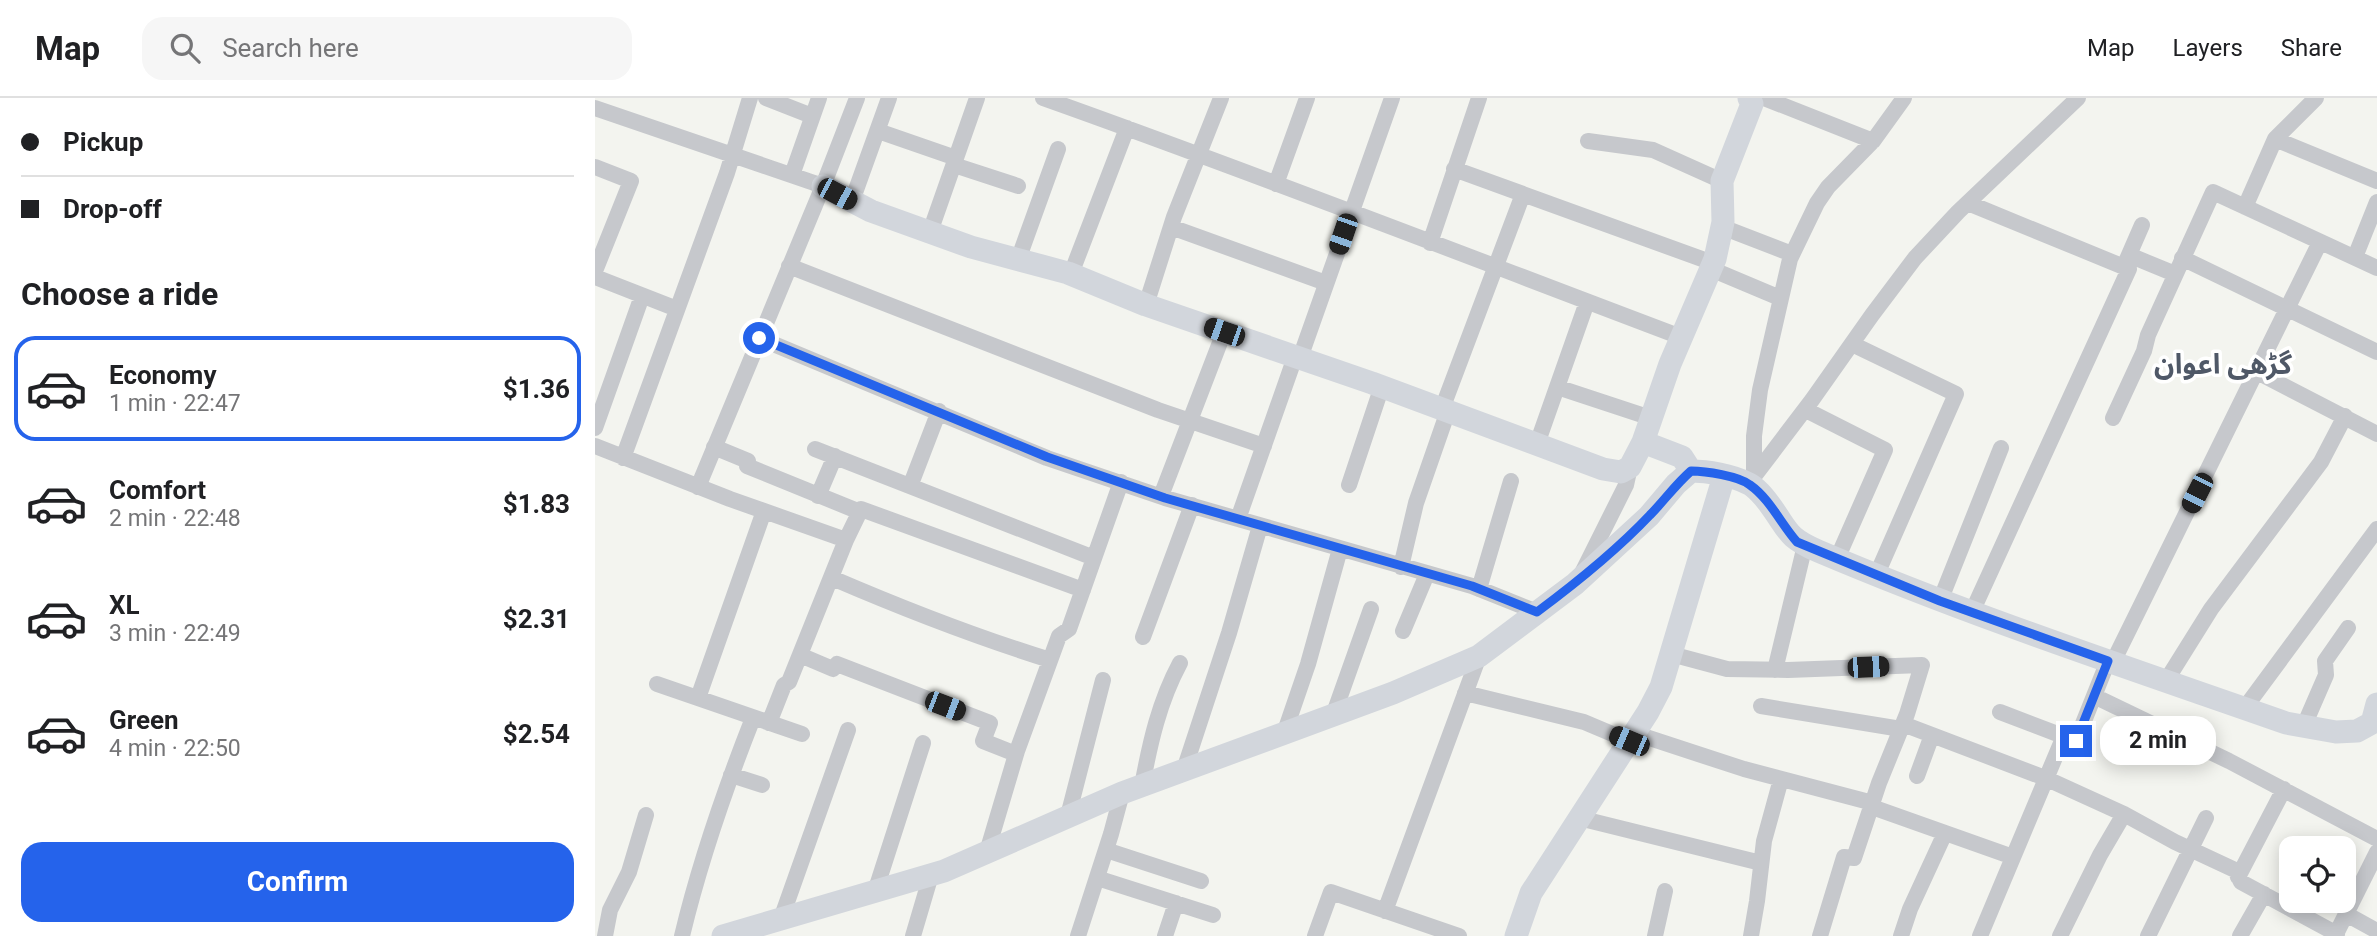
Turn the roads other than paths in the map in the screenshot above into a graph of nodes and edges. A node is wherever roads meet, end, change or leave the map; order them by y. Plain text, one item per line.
1 (598, 98) edge
2 (766, 98) edge
3 (819, 98) edge
4 (857, 98) edge
5 (889, 98) edge
6 (977, 98) edge
7 (1043, 98) edge
8 (1221, 98) edge
9 (1307, 98) edge
10 (1392, 98) edge
11 (1479, 98) edge
12 (1749, 98) edge
13 (1764, 98) edge
14 (1904, 98) edge
15 (2078, 98) edge
16 (2316, 98) edge
17 (745, 99) edge
18 (595, 106) edge
19 (813, 116) junction
20 (1127, 128) junction
21 (878, 131) junction
22 (2275, 139) junction
23 (1588, 141) dead end
24 (1873, 141) junction
25 (1059, 149) dead end
26 (732, 153) junction
27 (1199, 153) junction
28 (955, 162) junction
29 (595, 167) edge
30 (1454, 169) junction
31 (792, 175) junction
32 (1722, 181) junction
33 (2377, 181) edge
34 (1276, 184) junction
35 (823, 186) junction
36 (1018, 186) dead end
37 (1524, 194) junction
38 (852, 201) junction
39 (2377, 202) edge
40 (1968, 203) junction
41 (2245, 207) junction
42 (1351, 213) junction
43 (2141, 225) dead end
44 (1171, 227) junction
45 (1723, 227) junction
46 (930, 232) junction
47 (2320, 242) junction
48 (1430, 243) junction
49 (1792, 254) junction
50 (2355, 257) junction
51 (2182, 258) junction
52 (1018, 260) junction
53 (2127, 261) junction
54 (789, 266) junction
55 (1712, 266) junction
56 (1497, 268) junction
57 (2377, 268) edge
58 (595, 271) edge
59 (1071, 274) junction
60 (2175, 275) junction
61 (595, 277) edge
62 (1326, 283) junction
63 (642, 296) junction
64 (1780, 298) junction
65 (1587, 302) junction
66 (1146, 305) junction
67 (2288, 308) junction
68 (677, 309) junction
69 (1224, 332) junction
70 (1681, 337) junction
71 (759, 338) junction
72 (1851, 344) junction
73 (2377, 352) edge
74 (1298, 358) junction
75 (2257, 372) junction
76 (1382, 386) junction
77 (1557, 387) junction
78 (1445, 410) junction
79 (1805, 410) junction
80 (939, 411) junction
81 (2345, 416) junction
82 (1651, 418) junction
83 (2113, 418) dead end
84 (1189, 421) junction
85 (595, 428) edge
86 (2377, 434) edge
87 (1643, 442) junction
88 (1537, 444) junction
89 (595, 446) edge
90 (1264, 446) junction
91 (714, 447) junction
92 (815, 449) dead end
93 (2001, 449) dead end
94 (835, 456) junction
95 (623, 458) junction
96 (1630, 467) junction
97 (1691, 471) junction
98 (1724, 476) junction
99 (1752, 480) junction
100 (1511, 481) dead end
101 (1121, 482) junction
102 (911, 484) junction
103 (1349, 485) dead end
104 (698, 487) junction
105 (818, 496) junction
106 (1161, 496) junction
107 (1192, 505) junction
108 (764, 511) junction
109 (860, 512) junction
110 (1238, 519) junction
111 (1260, 526) junction
112 (2377, 529) edge
113 (846, 540) junction
114 (1805, 545) junction
115 (1340, 549) junction
116 (1094, 558) junction
117 (1837, 559) junction
118 (1401, 567) junction
119 (1427, 574) junction
120 (1877, 574) junction
121 (832, 578) junction
122 (1577, 581) junction
123 (1479, 589) junction
124 (1083, 590) junction
125 (1940, 601) junction
126 (1371, 610) dead end
127 (1537, 612) junction
128 (1972, 612) junction
129 (2348, 628) dead end
130 (1403, 631) dead end
131 (1143, 637) dead end
132 (1671, 654) junction
133 (800, 655) junction
134 (1479, 656) junction
135 (1050, 660) junction
136 (2111, 662) junction
137 (1180, 663) dead end
138 (1775, 670) junction
139 (1103, 680) dead end
140 (2166, 681) junction
141 (657, 684) dead end
142 (1465, 693) junction
143 (2094, 696) junction
144 (698, 698) junction
145 (1761, 706) dead end
146 (2244, 709) junction
147 (2000, 712) dead end
148 (1333, 716) junction
149 (2375, 717) edge
150 (761, 720) junction
151 (1902, 726) junction
152 (2303, 728) junction
153 (848, 730) dead end
154 (802, 734) dead end
155 (1284, 734) junction
156 (1931, 735) junction
157 (2064, 736) junction
158 (1632, 737) junction
159 (923, 743) dead end
160 (1016, 754) junction
161 (1184, 770) junction
162 (731, 775) junction
163 (1917, 776) dead end
164 (2045, 778) junction
165 (1781, 779) junction
166 (761, 785) dead end
167 (1132, 789) junction
168 (2284, 789) junction
169 (1872, 805) junction
170 (2124, 814) junction
171 (646, 815) dead end
172 (1068, 816) junction
173 (1579, 818) junction
174 (2206, 818) dead end
175 (1945, 833) junction
176 (2377, 839) edge
177 (2190, 849) junction
178 (1106, 850) junction
179 (987, 852) junction
180 (2377, 852) edge
181 (2013, 856) junction
182 (1761, 863) junction
183 (931, 875) junction
184 (2238, 877) junction
185 (1097, 878) junction
186 (1201, 881) dead end
187 (1665, 891) dead end
188 (875, 892) junction
189 (2264, 894) junction
190 (1176, 903) junction
191 (1385, 911) junction
192 (1213, 915) dead end
193 (2346, 915) junction
194 (781, 919) junction
195 (2377, 931) edge
196 (2336, 935) edge
197 (605, 936) edge
198 (682, 936) edge
199 (724, 936) edge
200 (913, 936) edge
201 (1078, 936) edge
202 (1165, 936) edge
203 (1315, 936) edge
204 (1459, 936) edge
205 (1516, 936) edge
206 (1655, 936) edge
207 (1751, 936) edge
208 (1820, 936) edge
209 (1901, 936) edge
210 (1980, 936) edge
211 (2060, 936) edge
212 (2148, 936) edge
213 (2240, 936) edge

1 - 18 street
2 - 19 street
3 - 19 street
4 - 35 street
5 - 21 street
6 - 28 street
7 - 20 street
8 - 27 street
9 - 34 street
10 - 42 street
11 - 30 street
12 - 32 street
13 - 24 street
14 - 24 street
15 - 40 street
16 - 22 street
17 - 26 street
18 - 26 street
19 - 31 street
20 - 27 street
20 - 59 street
21 - 28 street
21 - 38 street
22 - 33 street
22 - 41 street
23 - 32 street
24 - 49 street
25 - 52 street
26 - 31 street
26 - 68 street
27 - 34 street
27 - 44 street
28 - 36 street
28 - 46 street
29 - 58 street
30 - 37 street
30 - 48 street
31 - 35 street
32 - 45 street
34 - 42 street
35 - 38 street
35 - 54 street
37 - 55 street
37 - 56 street
38 - 46 street
39 - 50 street
40 - 53 street
40 - 72 street
41 - 47 street
41 - 51 street
42 - 48 street
42 - 62 street
43 - 53 street
44 - 62 street
44 - 66 street
45 - 49 street
45 - 55 street
46 - 52 street
47 - 50 street
47 - 67 street
48 - 56 street
49 - 64 street
50 - 57 street
51 - 60 street
51 - 67 street
52 - 59 street
53 - 60 street
53 - 128 street
54 - 71 street
54 - 84 street
55 - 64 street
55 - 70 street
56 - 65 street
56 - 78 street
59 - 66 street
60 - 83 street
61 - 63 street
62 - 74 street
63 - 68 street
63 - 85 street
64 - 99 street
65 - 70 street
65 - 77 street
66 - 69 street
67 - 73 street
67 - 75 street
68 - 95 street
69 - 74 street
69 - 84 street
70 - 82 street
71 - 80 street
71 - 91 street
72 - 79 street
72 - 120 street
74 - 76 street
74 - 90 street
75 - 81 street
75 - 136 street
76 - 78 street
76 - 103 street
77 - 82 street
77 - 88 street
78 - 88 street
78 - 118 street
79 - 99 street
79 - 117 street
80 - 101 street
80 - 102 street
81 - 86 street
81 - 140 street
82 - 87 street
84 - 90 street
84 - 106 street
87 - 96 street
87 - 97 street
88 - 96 street
89 - 95 street
90 - 110 street
91 - 104 street
91 - 105 street
92 - 94 street
93 - 125 street
94 - 102 street
94 - 105 street
95 - 104 street
96 - 122 street
97 - 98 street
97 - 122 street
98 - 99 street
98 - 132 street
99 - 114 street
100 - 123 street
101 - 106 street
101 - 116 street
102 - 116 street
104 - 108 street
105 - 109 street
106 - 107 street
107 - 110 street
107 - 131 street
108 - 113 street
108 - 144 street
109 - 113 street
109 - 124 street
110 - 111 street
111 - 115 street
111 - 161 street
112 - 146 street
113 - 121 street
114 - 117 street
114 - 138 street
115 - 118 street
115 - 155 street
116 - 124 street
117 - 120 street
118 - 119 street
119 - 123 street
119 - 130 street
120 - 125 street
121 - 133 street
121 - 135 street
122 - 127 street
123 - 127 street
124 - 135 street
125 - 128 street
126 - 148 street
127 - 134 street
128 - 136 street
129 - 152 street
132 - 138 street
132 - 158 street
133 - 150 street
133 - 160 street
134 - 142 street
134 - 148 street
135 - 160 street
136 - 140 street
136 - 143 street
137 - 167 street
138 - 151 street
139 - 172 street
140 - 146 street
141 - 144 street
142 - 158 street
142 - 191 street
143 - 157 street
143 - 168 street
144 - 150 street
145 - 151 street
146 - 152 street
147 - 157 street
148 - 155 street
149 - 152 street
150 - 154 street
150 - 162 street
151 - 156 street
151 - 169 street
153 - 194 street
155 - 161 street
156 - 163 street
156 - 164 street
157 - 164 street
158 - 165 street
158 - 173 street
159 - 188 street
160 - 179 street
161 - 167 street
162 - 166 street
162 - 198 street
164 - 170 street
164 - 181 street
165 - 169 street
165 - 182 street
167 - 172 street
167 - 178 street
168 - 176 street
168 - 184 street
169 - 175 street
169 - 208 street
170 - 177 street
170 - 211 street
171 - 197 street
172 - 179 street
173 - 182 street
173 - 205 street
174 - 177 street
175 - 181 street
175 - 209 street
177 - 184 street
177 - 212 street
178 - 185 street
178 - 186 street
179 - 183 street
180 - 193 street
181 - 210 street
182 - 207 street
183 - 188 street
183 - 200 street
184 - 189 street
185 - 190 street
185 - 201 street
187 - 206 street
188 - 194 street
189 - 196 street
189 - 213 street
190 - 192 street
190 - 202 street
191 - 203 street
191 - 204 street
193 - 195 street
193 - 196 street
194 - 199 street

